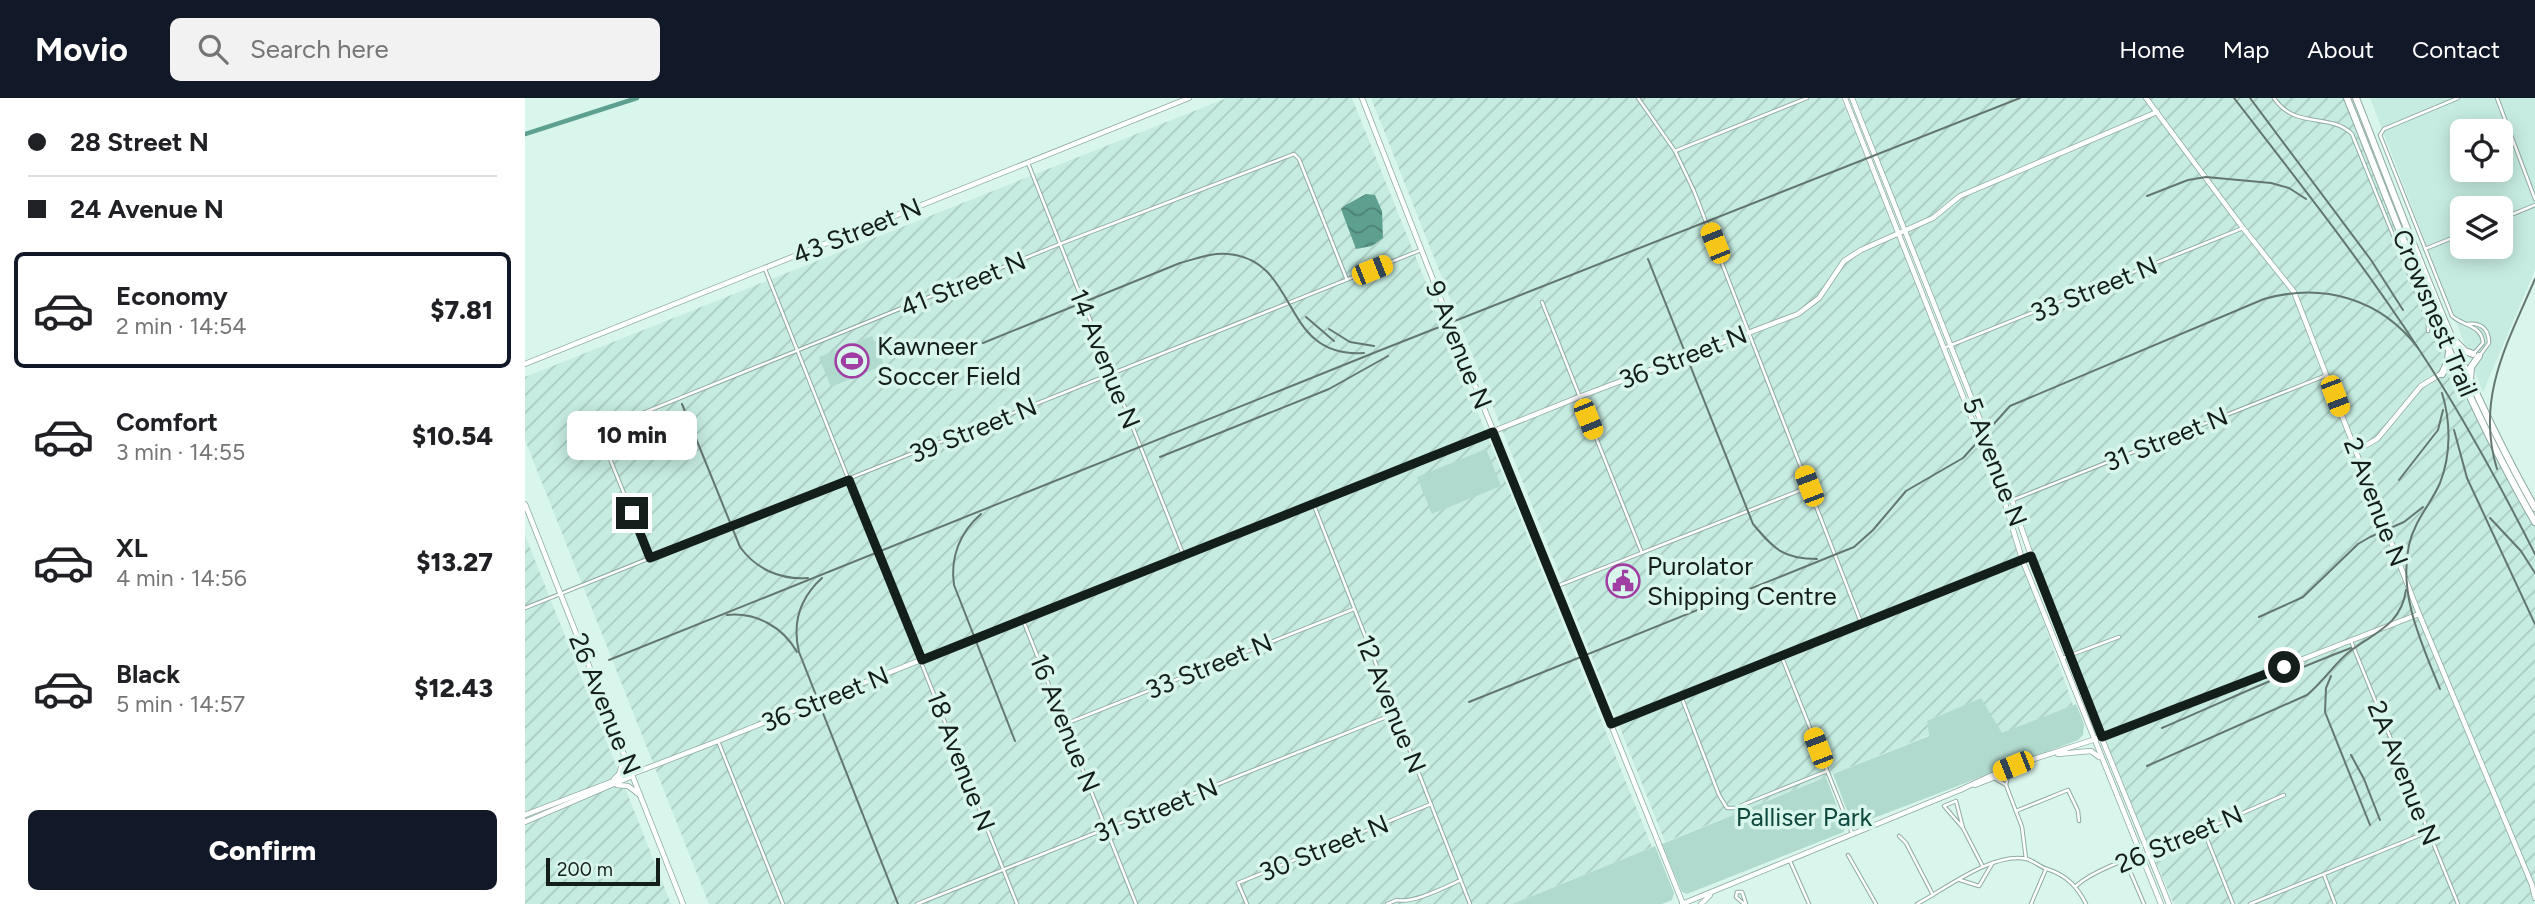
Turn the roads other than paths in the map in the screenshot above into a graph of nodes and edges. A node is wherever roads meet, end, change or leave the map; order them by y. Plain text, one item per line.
1 (1189, 98) edge
2 (1363, 98) edge
3 (1638, 98) edge
4 (1807, 98) edge
5 (1845, 98) edge
6 (1852, 98) edge
7 (2146, 98) edge
8 (2274, 98) edge
9 (2347, 98) edge
10 (2355, 98) edge
11 (2459, 98) edge
12 (2497, 98) edge
13 (2447, 100) edge
14 (2157, 113) junction
15 (1675, 151) junction
16 (1028, 163) junction
17 (2535, 199) edge
18 (2535, 205) edge
19 (2513, 214) edge
20 (2243, 228) junction
21 (1901, 232) junction
22 (2450, 239) edge
23 (1060, 244) junction
24 (2425, 249) junction
25 (1421, 250) junction
26 (765, 268) junction
27 (1347, 279) junction
28 (1542, 302) dead end
29 (2448, 330) junction
30 (2428, 331) dead end
31 (1750, 332) junction
32 (1947, 346) junction
33 (798, 351) junction
34 (2449, 351) junction
35 (2476, 355) junction
36 (525, 364) edge
37 (2458, 364) junction
38 (2442, 374) junction
39 (1111, 375) junction
40 (2326, 375) junction
41 (2473, 388) junction
42 (1580, 397) junction
43 (1493, 432) junction
44 (2356, 451) junction
45 (849, 480) junction
46 (1809, 486) junction
47 (2012, 500) junction
48 (1313, 503) junction
49 (2005, 503) junction
50 (525, 504) edge
51 (2535, 508) edge
52 (2535, 522) edge
53 (1642, 553) junction
54 (1183, 556) junction
55 (2031, 556) junction
56 (650, 558) junction
57 (2022, 559) junction
58 (1555, 587) junction
59 (560, 594) junction
60 (525, 608) edge
61 (1354, 609) junction
62 (2419, 614) junction
63 (1023, 620) junction
64 (1863, 625) junction
65 (2119, 637) dead end
66 (2351, 641) junction
67 (1781, 655) junction
68 (2069, 656) junction
69 (2061, 659) junction
70 (922, 660) junction
71 (1681, 696) junction
72 (1394, 714) junction
73 (1065, 724) junction
74 (1611, 724) junction
75 (2102, 737) junction
76 (2093, 740) junction
77 (718, 741) junction
78 (626, 755) junction
79 (2047, 755) junction
80 (2102, 761) junction
81 (2022, 765) junction
82 (1827, 771) junction
83 (2009, 772) junction
84 (634, 775) junction
85 (1994, 778) junction
86 (612, 784) junction
87 (2006, 785) junction
88 (1960, 790) junction
89 (640, 795) junction
90 (2284, 795) dead end
91 (1431, 804) junction
92 (2016, 811) junction
93 (525, 815) edge
94 (2079, 821) dead end
95 (525, 822) edge
96 (1963, 828) junction
97 (1108, 830) junction
98 (2203, 830) junction
99 (2428, 832) junction
100 (1852, 833) junction
101 (1899, 836) dead end
102 (2149, 854) junction
103 (1848, 855) dead end
104 (2141, 855) junction
105 (2026, 859) junction
106 (1790, 861) junction
107 (2125, 862) junction
108 (1992, 863) junction
109 (1983, 867) junction
110 (2046, 869) junction
111 (1003, 870) junction
112 (2323, 873) junction
113 (1461, 880) junction
114 (1960, 880) junction
115 (2077, 887) junction
116 (1712, 892) junction
117 (1933, 895) junction
118 (2535, 898) edge
119 (1401, 903) edge
120 (683, 904) edge
121 (783, 904) edge
122 (917, 904) edge
123 (1017, 904) edge
124 (1136, 904) edge
125 (1247, 904) edge
126 (1387, 904) edge
127 (1471, 904) edge
128 (1683, 904) edge
129 (1701, 904) edge
130 (1809, 904) edge
131 (1876, 904) edge
132 (1917, 904) edge
133 (2031, 904) edge
134 (2085, 904) edge
135 (2144, 904) edge
136 (2161, 904) edge
137 (2169, 904) edge
138 (2233, 904) edge
139 (2250, 904) edge
140 (2335, 904) edge
141 (2458, 904) edge

1 - 16 street, 43 Street N
2 - 25 street, 9 Avenue N
3 - 15 street
4 - 15 street
5 - 21 street, 5 Avenue N
6 - 21 street, 5 Avenue N
7 - 14 street, 2 Avenue N
8 - 30 street
9 - 34 highway, Crowsnest Trail
10 - 29 highway, Crowsnest Trail
11 - 13 street
12 - 17 street
13 - 24 street
14 - 20 street, 2 Avenue N
14 - 21 street, 36 Street N
15 - 31 street
16 - 23 street, 14 Avenue N
16 - 26 street, 43 Street N
18 - 19 street
20 - 32 street, 33 Street N
20 - 40 street, 2 Avenue N
21 - 31 street, 36 Street N
21 - 32 street, 5 Avenue N
22 - 24 street
23 - 27 street, 41 Street N
23 - 33 street, 41 Street N
23 - 39 street, 14 Avenue N
24 - 35 street
25 - 27 street, 39 Street N
25 - 43 street, 9 Avenue N
26 - 33 street, 18 Avenue N
26 - 36 street, 43 Street N
27 - 39 street, 39 Street N
28 - 42 street
29 - 35 highway
29 - 37 highway, Crowsnest Trail
31 - 42 street, 36 Street N
31 - 46 street
32 - 47 street, 5 Avenue N
32 - 49 street, 5 Avenue N
33 - 45 street, 18 Avenue N
33 - 56 street, 41 Street N
34 - 37 highway, Crowsnest Trail
34 - 38 highway
35 - 37 street
35 - 41 highway
37 - 38 street
37 - 41 highway, Crowsnest Trail
37 - 52 highway, Crowsnest Trail
38 - 44 street
39 - 45 street, 39 Street N
39 - 54 street, 14 Avenue N
40 - 44 street, 2 Avenue N
40 - 47 street, 31 Street N
41 - 51 highway, Crowsnest Trail
42 - 43 street, 36 Street N
42 - 53 street
43 - 48 street, 36 Street N
43 - 58 street, 9 Avenue N
44 - 62 street, 2 Avenue N
45 - 56 street, 39 Street N
45 - 70 street, 18 Avenue N
46 - 53 street
46 - 64 street
47 - 49 street, 31 Street N
47 - 55 street, 5 Avenue N
48 - 54 street, 36 Street N
48 - 61 street, 12 Avenue N
49 - 57 street, 5 Avenue N
50 - 59 street, 26 Avenue N
53 - 58 street
54 - 63 street, 36 Street N
55 - 57 street
55 - 68 street, 5 Avenue N
56 - 59 street, 39 Street N
57 - 64 street
57 - 69 street, 5 Avenue N
58 - 74 street, 9 Avenue N
59 - 60 street, 39 Street N
59 - 78 street, 26 Avenue N
61 - 72 street, 12 Avenue N
61 - 73 street, 33 Street N
62 - 66 street
62 - 118 street, 2 Avenue N
63 - 70 street, 36 Street N
63 - 73 street, 16 Avenue N
64 - 67 street
65 - 68 street
66 - 75 street
66 - 99 street, 2A Avenue N
67 - 71 street
67 - 82 street
68 - 69 street
68 - 75 street, 5 Avenue N
69 - 76 street, 5 Avenue N
70 - 77 street, 36 Street N
70 - 111 street, 18 Avenue N
71 - 74 street
71 - 82 street
72 - 91 street, 12 Avenue N
72 - 97 street, 31 Street N
73 - 97 street, 16 Avenue N
74 - 128 street, 9 Avenue N
75 - 76 street
75 - 102 street, 5 Avenue N
76 - 79 street
76 - 80 street, 5 Avenue N
77 - 84 street, 36 Street N
77 - 121 street
78 - 84 street, 26 Avenue N
78 - 86 street
79 - 80 street
79 - 81 street
80 - 104 street, 5 Avenue N
81 - 83 street
81 - 88 street
82 - 100 street
83 - 85 street
83 - 87 street
84 - 86 street, 36 Street N
84 - 89 street, 26 Avenue N
85 - 87 street
85 - 88 street
86 - 89 street
86 - 93 street, 36 Street N
86 - 95 street, 36 Street N
87 - 92 street
88 - 100 street
89 - 120 street, 26 Avenue N
90 - 98 street, 26 Street N
91 - 113 street, 12 Avenue N
91 - 125 street, 30 Street N
92 - 94 street
92 - 105 street
96 - 96 street
96 - 109 street
97 - 111 street, 31 Street N
97 - 124 street, 16 Avenue N
98 - 102 street, 26 Street N
98 - 138 street
99 - 112 street
99 - 141 street, 2A Avenue N
100 - 106 street
101 - 117 street
102 - 104 street, 26 Street N
102 - 137 street, 5 Avenue N
103 - 131 street
104 - 107 street, 26 Street N
104 - 136 street, 5 Avenue N
105 - 108 street
105 - 110 street
106 - 116 street
106 - 130 street
107 - 115 street, 26 Street N
107 - 135 street
108 - 109 street
108 - 114 street
109 - 114 street
110 - 115 street
110 - 133 street
111 - 122 street, 31 Street N
111 - 123 street, 18 Avenue N
112 - 139 street
112 - 140 street
113 - 119 street
113 - 127 street, 12 Avenue N
114 - 117 street
115 - 134 street
116 - 128 street
116 - 129 street
117 - 132 street
119 - 126 street

